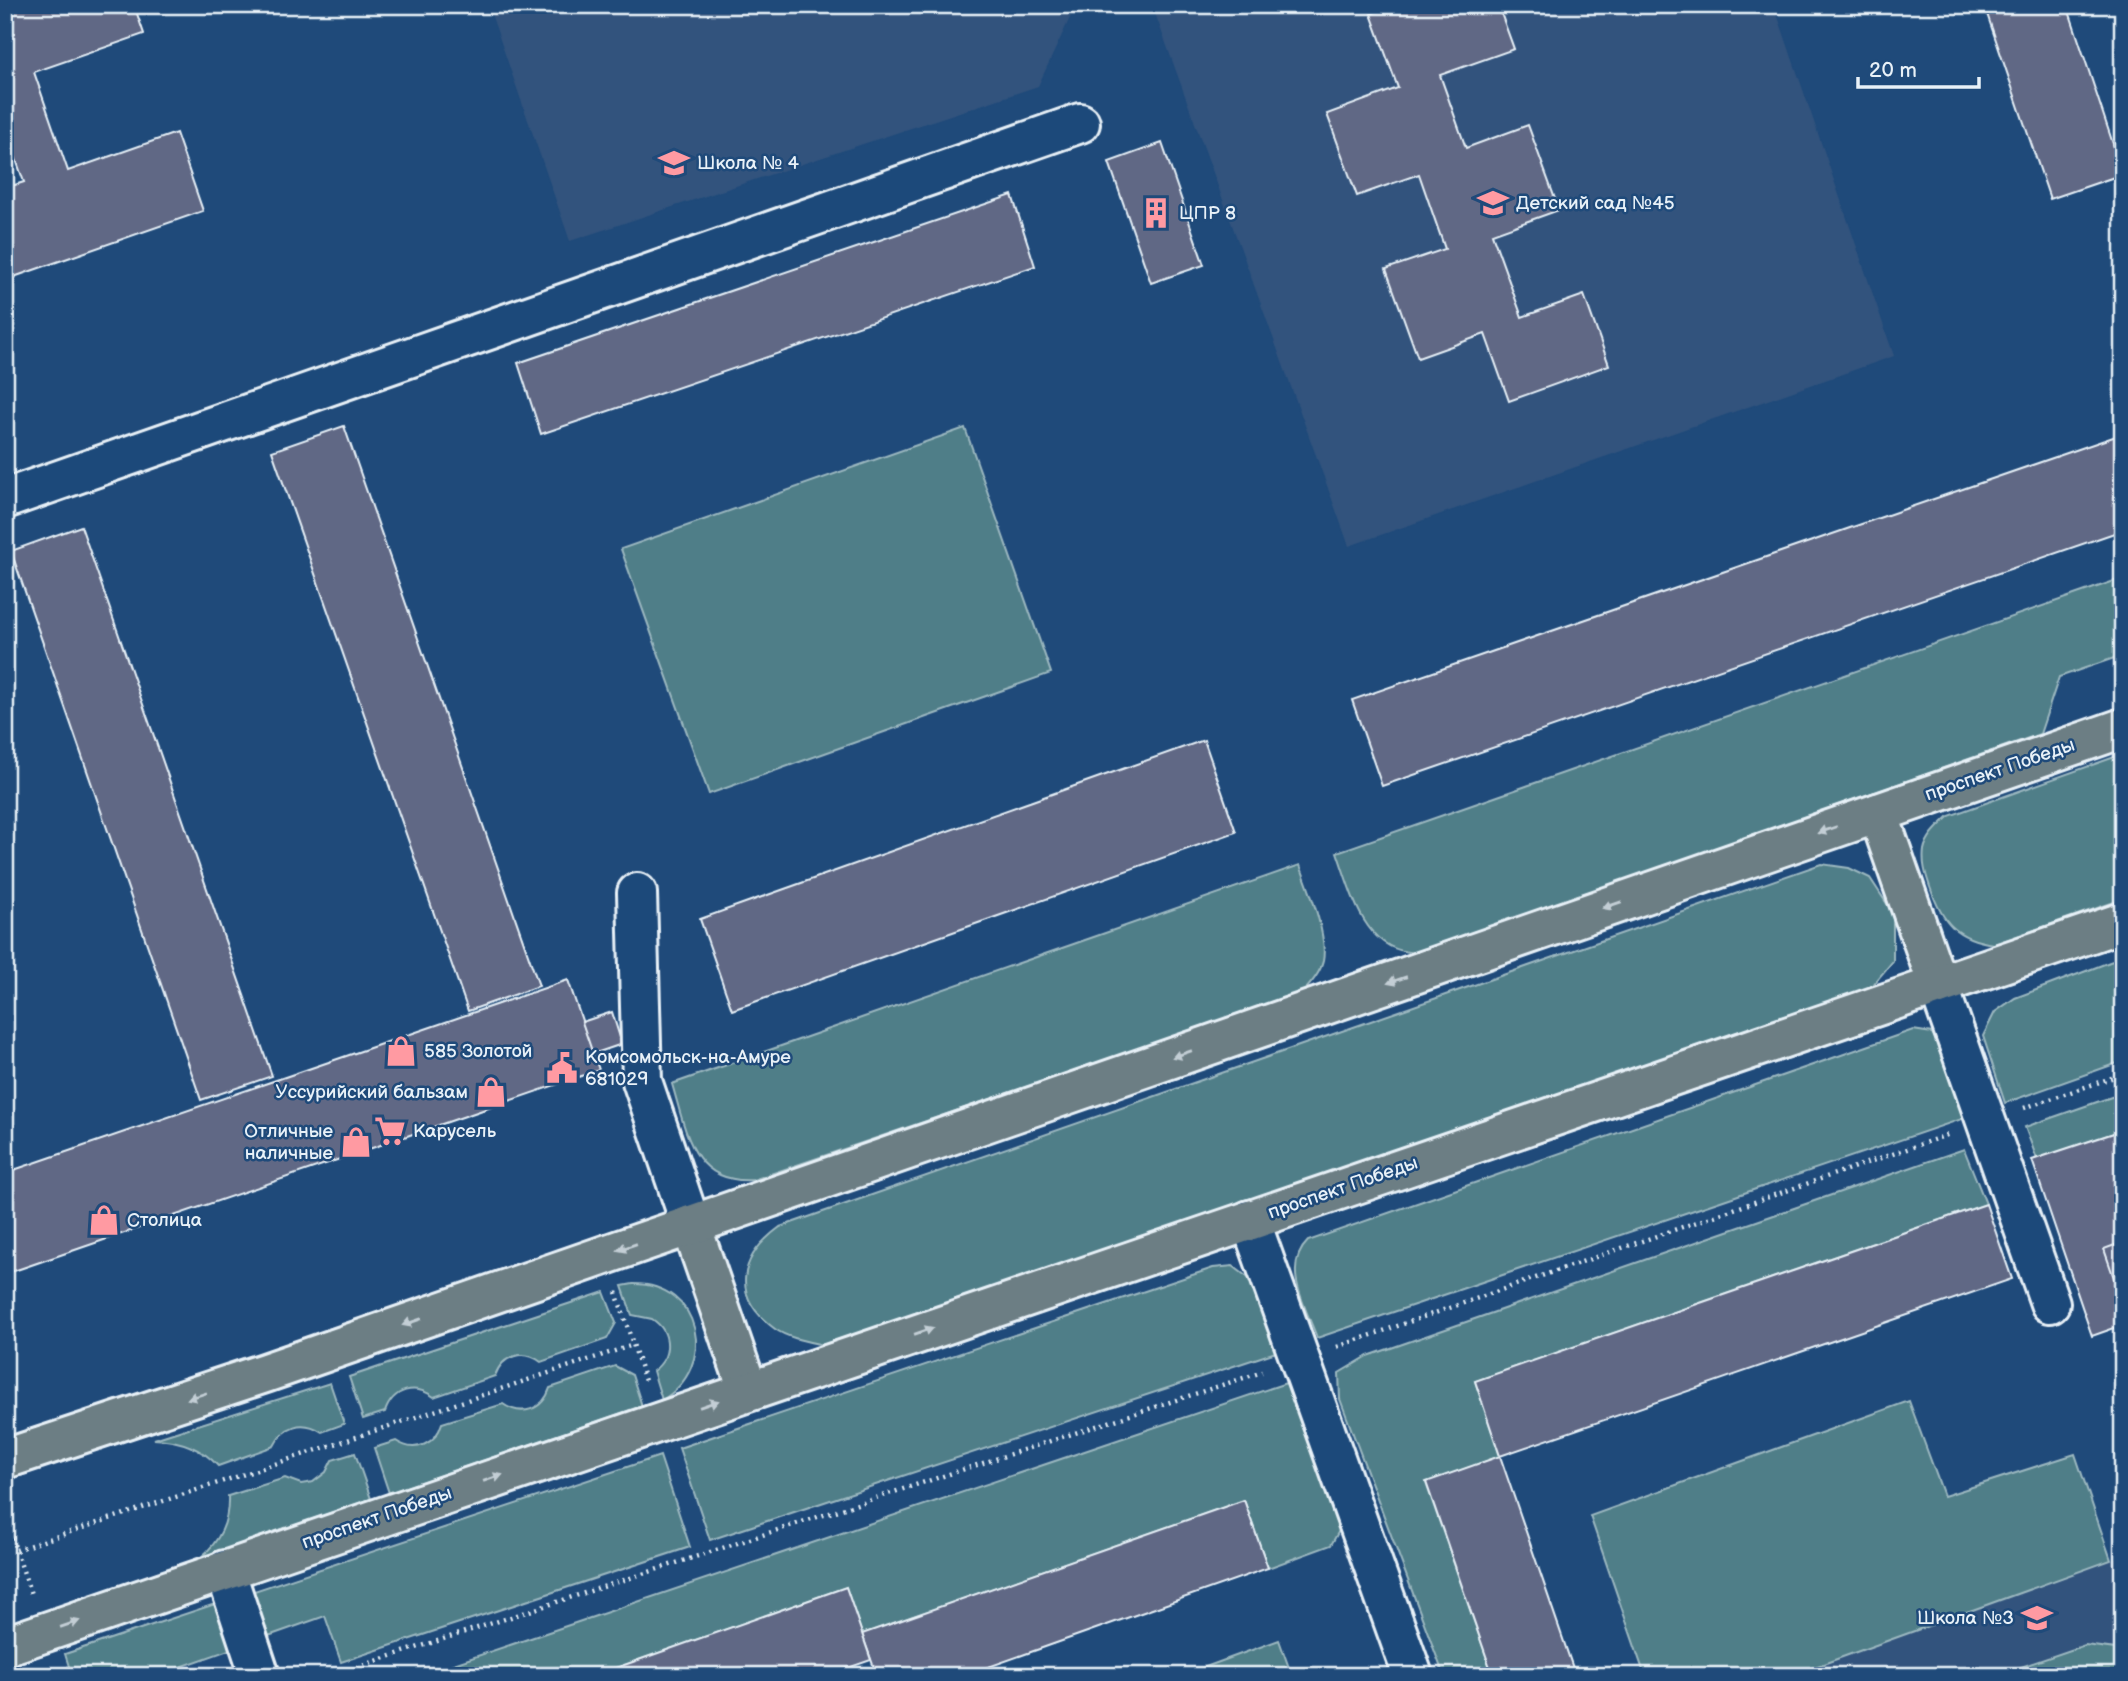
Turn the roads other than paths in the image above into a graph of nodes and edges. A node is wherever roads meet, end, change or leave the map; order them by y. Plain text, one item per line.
1 (1080, 123) dead end
2 (5, 499) edge
3 (2123, 727) edge
4 (1878, 813) junction
5 (637, 893) dead end
6 (2123, 922) edge
7 (1938, 985) junction
8 (1250, 1220) junction
9 (691, 1225) junction
10 (2050, 1303) dead end
11 (748, 1390) junction
12 (5, 1459) edge
13 (225, 1570) junction
14 (5, 1646) edge
15 (260, 1676) edge
16 (1413, 1676) edge

1 - 2 lane
3 - 4 main road, проспект Победы
4 - 7 main road
4 -> 9 main road, проспект Победы
5 - 9 lane
6 - 7 main road, проспект Победы
7 - 8 main road, проспект Победы
7 - 10 lane
11 -> 8 main road, проспект Победы
8 - 16 lane
9 - 11 main road
9 -> 12 main road, проспект Победы
13 -> 11 main road, проспект Победы
14 -> 13 main road, проспект Победы
13 - 15 lane

